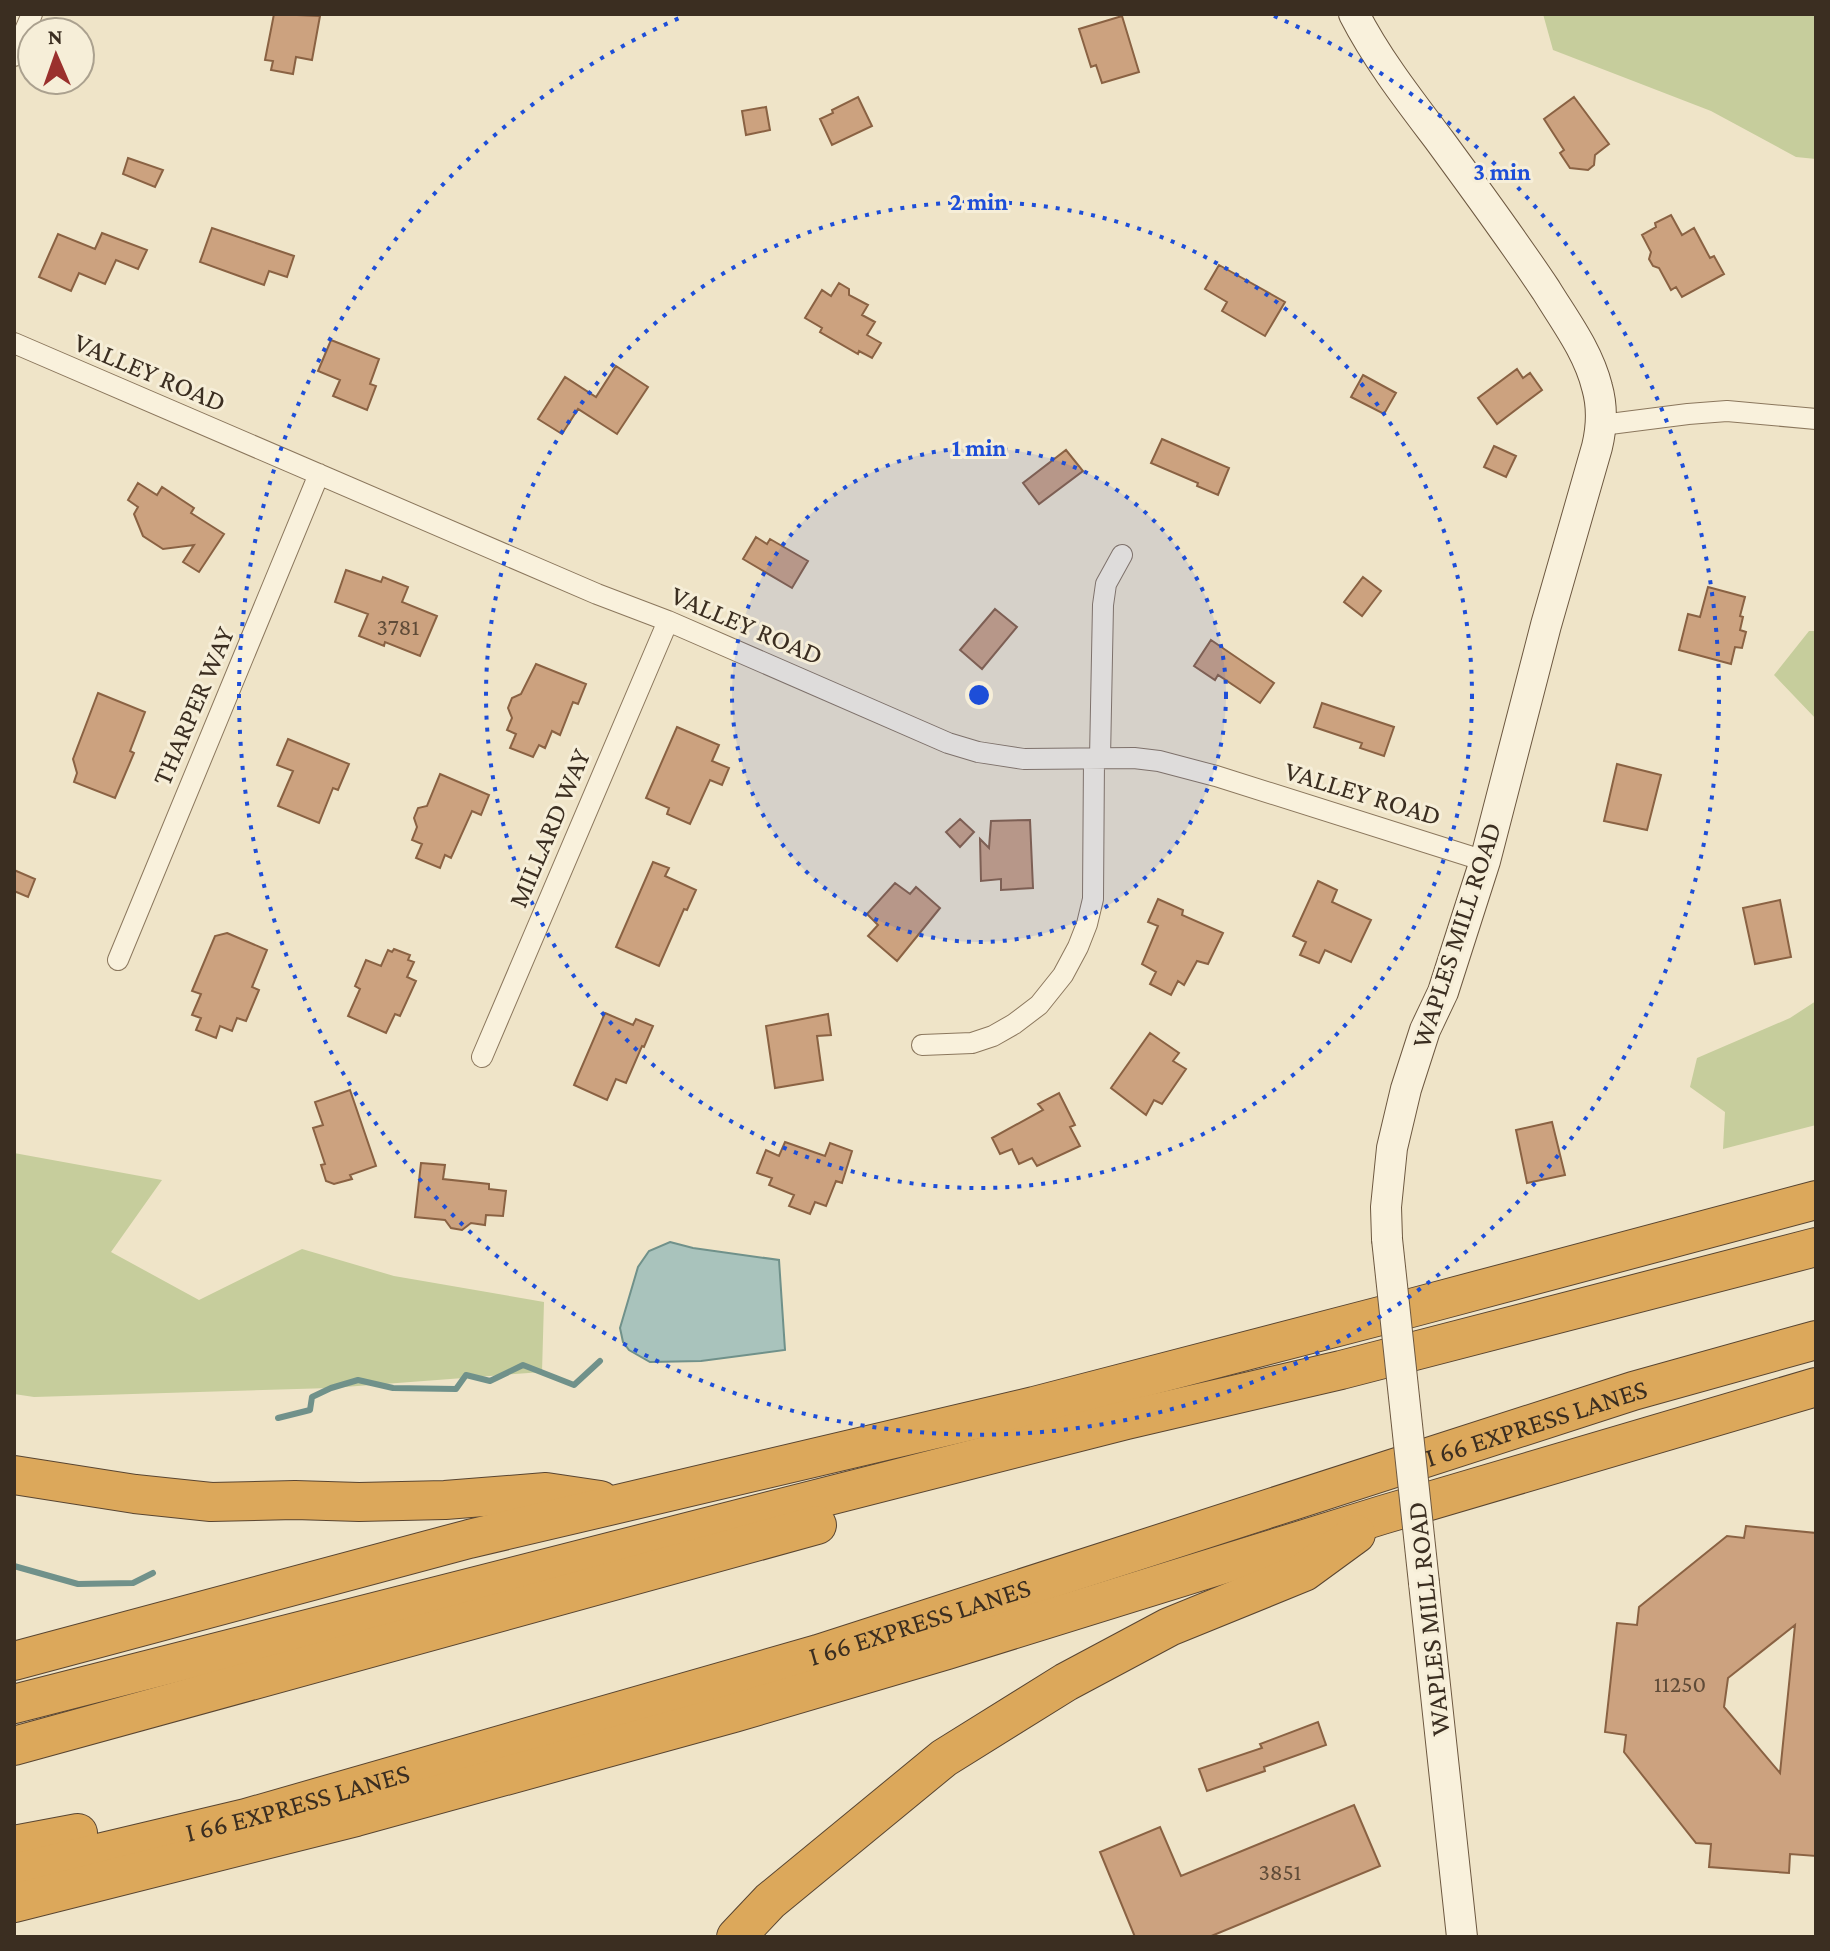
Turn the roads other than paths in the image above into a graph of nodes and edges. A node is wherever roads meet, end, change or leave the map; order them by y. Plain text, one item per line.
1 (32, 14) edge
2 (1354, 14) edge
3 (14, 56) edge
4 (14, 343) edge
5 (1816, 419) edge
6 (1602, 425) junction
7 (319, 474) junction
8 (1122, 555) dead end
9 (668, 621) junction
10 (1097, 758) junction
11 (1485, 861) junction
12 (118, 960) dead end
13 (922, 1045) dead end
14 (482, 1057) dead end
15 (1816, 1200) edge
16 (1816, 1247) edge
17 (1816, 1340) edge
18 (1816, 1387) edge
19 (1126, 1420) junction
20 (14, 1475) edge
21 (623, 1504) junction
22 (1382, 1515) junction
23 (14, 1661) edge
24 (14, 1704) edge
25 (28, 1742) edge
26 (246, 1818) junction
27 (14, 1845) edge
28 (14, 1873) edge
29 (14, 1903) edge
30 (1456, 1936) edge
31 (736, 1937) edge

1 - 3 street
2 - 6 main road, WAPLES MILL ROAD
4 - 7 street, VALLEY ROAD
5 - 6 street
6 - 11 main road, WAPLES MILL ROAD
7 - 9 street, VALLEY ROAD
7 - 12 street, THARPER WAY
8 - 10 street
9 - 10 street, VALLEY ROAD
9 - 14 street, MILLARD WAY
10 - 11 street, VALLEY ROAD
10 - 13 street
11 - 30 main road, WAPLES MILL ROAD, bridge
15 - 21 highway
16 - 19 highway
17 - 26 highway, I 66 EXPRESS LANES
18 - 22 highway
19 - 24 highway
19 - 25 highway
20 - 21 highway
21 - 23 highway
22 - 29 highway
22 - 31 highway
26 - 27 highway
26 - 28 highway, I 66 EXPRESS LANES

